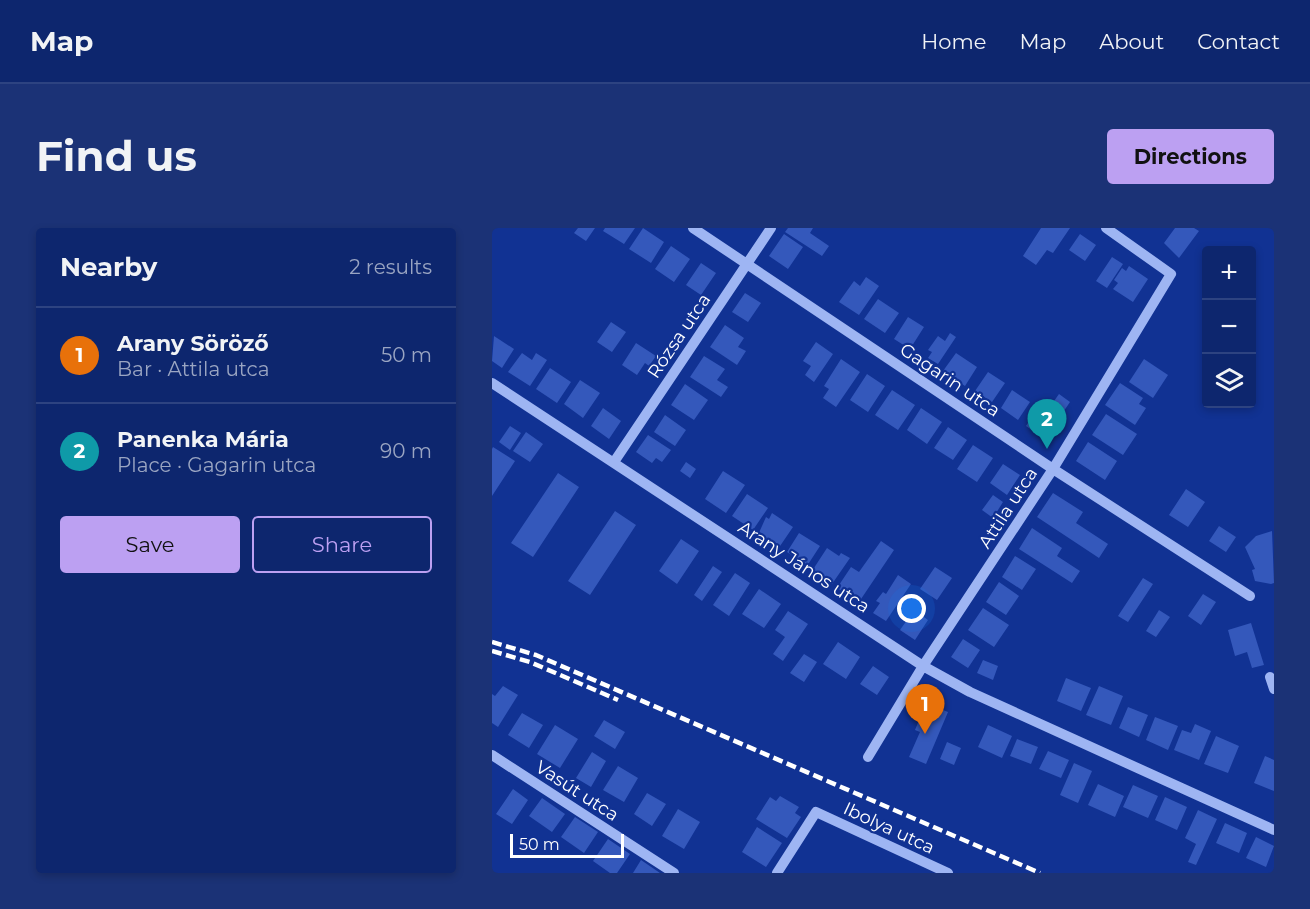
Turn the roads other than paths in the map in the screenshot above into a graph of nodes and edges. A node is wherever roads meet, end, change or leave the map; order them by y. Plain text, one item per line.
1 (693, 228) edge
2 (771, 228) edge
3 (1106, 228) edge
4 (748, 264) junction
5 (492, 383) edge
6 (614, 462) junction
7 (1053, 469) junction
8 (1250, 596) dead end
9 (923, 666) junction
10 (1270, 677) dead end
11 (1274, 689) edge
12 (492, 755) edge
13 (868, 757) dead end
14 (1274, 830) edge
15 (674, 873) edge
16 (777, 873) edge
17 (948, 873) edge

1 - 4 street, Gagarin utca
2 - 4 street, Rózsa utca
3 - 7 street, Attila utca
4 - 6 street, Rózsa utca
4 - 7 street, Gagarin utca
5 - 6 street, Arany János utca
6 - 9 street, Arany János utca
7 - 8 street, Gagarin utca
7 - 9 street, Attila utca
9 - 13 street, Attila utca
9 - 14 street, Arany János utca
10 - 11 street
12 - 15 street, Vasút utca
16 - 17 street, Ibolya utca

